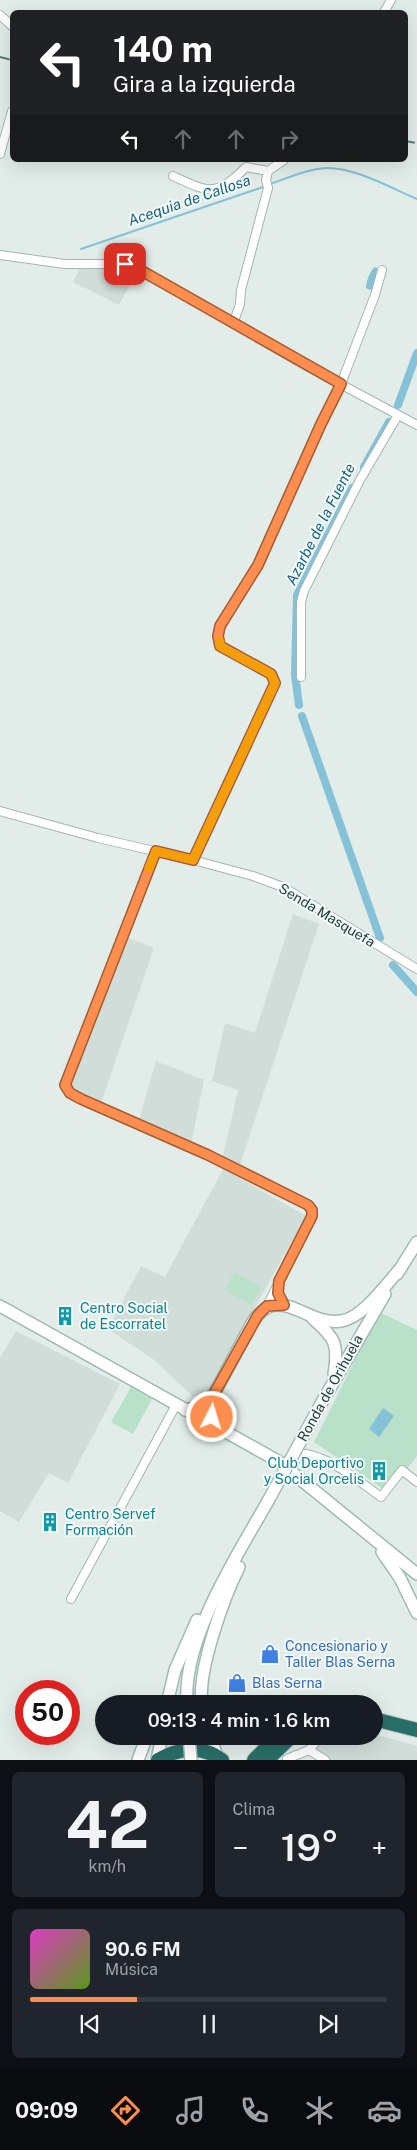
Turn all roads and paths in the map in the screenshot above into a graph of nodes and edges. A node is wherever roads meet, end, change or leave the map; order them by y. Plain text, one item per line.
1 (0, 15) edge
2 (10, 24) edge
3 (10, 120) edge
4 (0, 154) edge
5 (281, 162) edge
6 (268, 171) junction
7 (173, 176) dead end
8 (0, 255) edge
9 (382, 270) dead end
10 (233, 324) junction
11 (341, 384) junction
12 (398, 415) junction
13 (417, 425) edge
14 (301, 677) dead end
15 (0, 811) edge
16 (156, 851) junction
17 (193, 860) junction
18 (417, 969) edge
19 (417, 1242) edge
20 (401, 1268) junction
21 (279, 1281) junction
22 (284, 1305) junction
23 (0, 1306) edge
24 (267, 1306) junction
25 (308, 1315) junction
26 (333, 1382) junction
27 (214, 1394) junction
28 (180, 1407) junction
29 (201, 1418) junction
30 (224, 1431) junction
31 (290, 1469) junction
32 (417, 1482) edge
33 (268, 1501) junction
34 (368, 1535) junction
35 (238, 1555) junction
36 (417, 1574) edge
37 (71, 1599) dead end
38 (416, 1604) edge
39 (175, 1670) junction
40 (164, 1695) edge
41 (169, 1695) edge
42 (188, 1695) edge
43 (202, 1695) edge
44 (383, 1721) edge
45 (383, 1730) edge
46 (417, 1730) edge
47 (417, 1738) edge
48 (144, 1745) edge
49 (160, 1745) edge
50 (190, 1745) edge
51 (214, 1745) edge
52 (269, 1745) edge
53 (283, 1745) edge
54 (314, 1745) edge
55 (309, 1750) junction
56 (219, 1758) edge
57 (287, 1759) edge
58 (138, 1760) edge
59 (158, 1760) edge
60 (192, 1760) edge
61 (254, 1760) edge
62 (267, 1760) edge
63 (325, 1760) edge

1 - 2 street
3 - 4 street
5 - 6 street
6 - 7 street
6 - 10 street
8 - 10 street
9 - 11 street
10 - 11 street
11 - 12 street
11 - 17 street
12 - 13 street
12 - 14 street
15 - 16 street, Senda Masquefa
16 - 17 street, Senda Masquefa
16 - 21 street
17 - 18 street, Senda Masquefa
19 - 20 main road, Ronda de Orihuela
20 - 25 main road
20 - 26 main road, Ronda de Orihuela
21 - 22 street
21 - 24 street
22 - 24 main road
22 - 25 main road
23 - 28 main road
24 - 27 main road
25 - 26 main road
26 - 33 main road, Ronda de Orihuela, bridge
27 - 28 main road
27 - 29 main road
27 - 30 main road
28 - 29 main road
28 - 37 street
29 - 30 main road
30 - 31 main road
31 - 32 street
31 - 34 main road
33 - 35 main road, Ronda de Orihuela
33 - 43 main road
34 - 36 main road
34 - 38 main road
35 - 39 main road
35 - 42 main road, Ronda de Orihuela
39 - 40 main road
39 - 41 main road
44 - 46 highway
45 - 47 highway
48 - 58 main road
49 - 59 main road
50 - 60 main road, bridge
51 - 56 main road
52 - 61 highway
53 - 62 highway
54 - 55 street
55 - 57 street
55 - 63 street
56 - 59 highway

